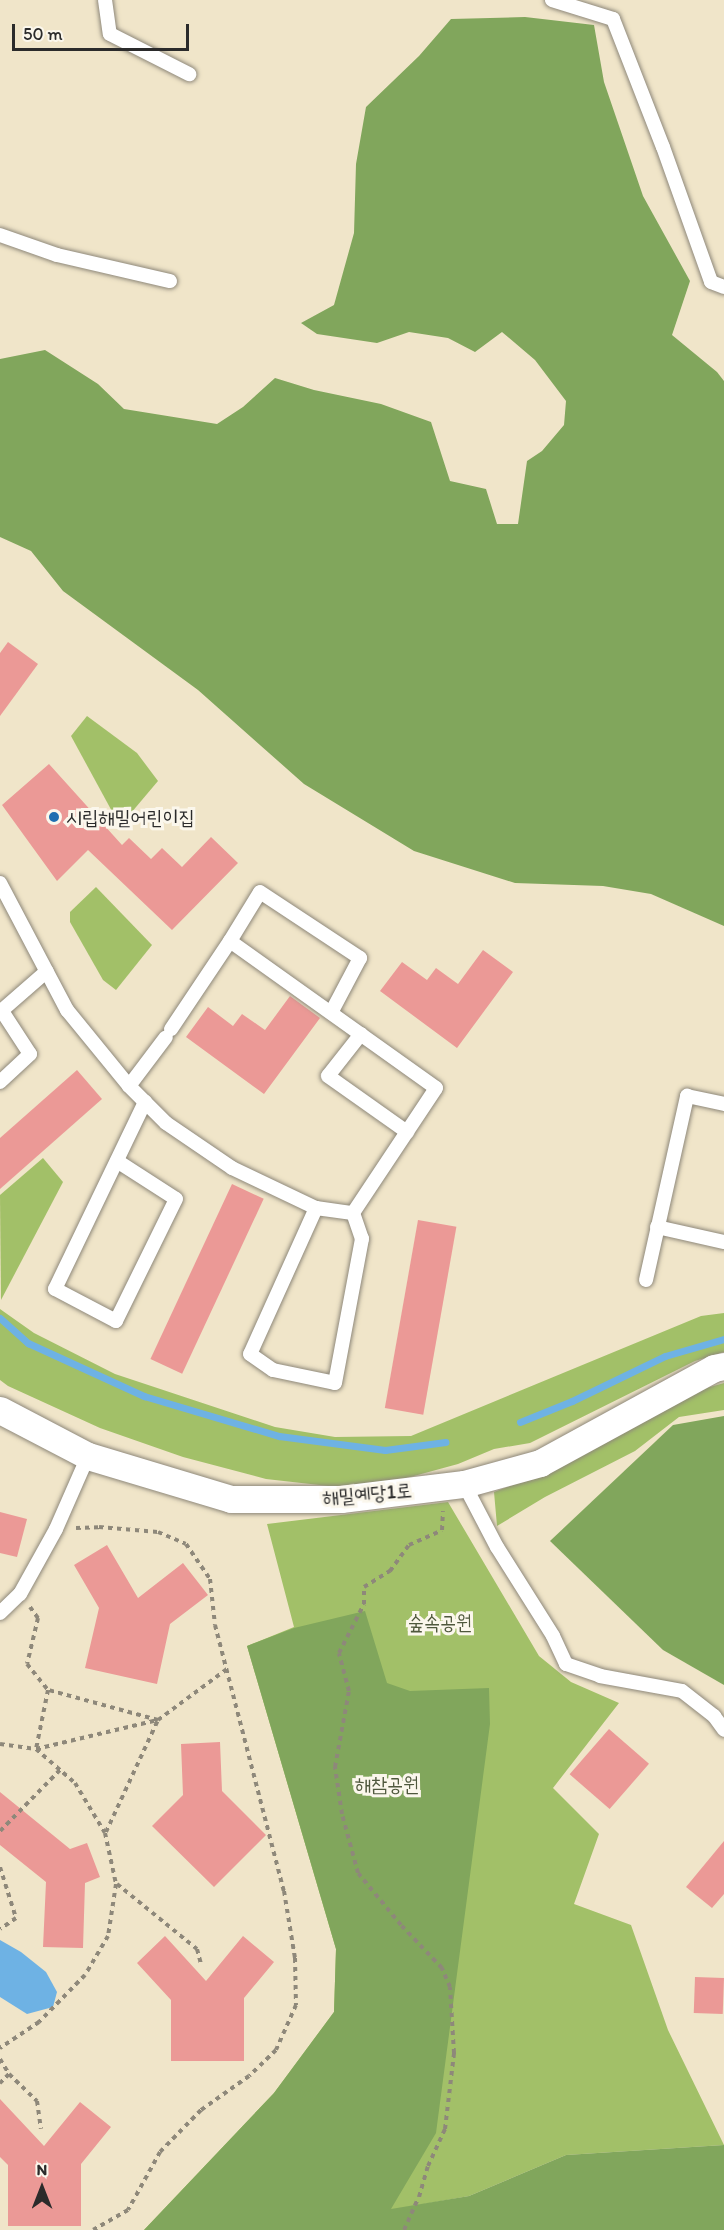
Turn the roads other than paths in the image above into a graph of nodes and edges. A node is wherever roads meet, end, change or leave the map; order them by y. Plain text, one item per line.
1 (105, 0) edge
2 (552, 0) edge
3 (189, 74) dead end
4 (0, 235) edge
5 (170, 281) dead end
6 (724, 287) edge
7 (0, 883) edge
8 (230, 941) junction
9 (47, 971) junction
10 (1, 1011) edge
11 (331, 1013) junction
12 (361, 1034) junction
13 (0, 1082) edge
14 (129, 1086) junction
15 (145, 1102) junction
16 (724, 1104) edge
17 (407, 1132) junction
18 (117, 1161) junction
19 (316, 1208) junction
20 (353, 1212) junction
21 (657, 1227) junction
22 (724, 1242) edge
23 (646, 1280) dead end
24 (724, 1366) edge
25 (0, 1410) edge
26 (88, 1456) junction
27 (454, 1485) junction
28 (0, 1613) edge
29 (724, 1730) edge

1 - 3 lane
2 - 6 lane
4 - 5 lane
7 - 9 lane
8 - 11 lane
8 - 11 lane
8 - 14 lane
9 - 10 lane
9 - 14 lane
10 - 13 lane
11 - 12 lane
12 - 17 lane
12 - 17 lane
14 - 15 lane
15 - 18 lane
15 - 19 lane
16 - 21 lane
17 - 20 lane
18 - 18 lane
19 - 20 lane
19 - 20 lane
21 - 22 lane
21 - 23 lane
24 - 27 street, 해밀예당1로
25 - 26 street, 해밀예당1로
26 - 27 street, 해밀예당1로
26 - 28 lane
27 - 29 lane

